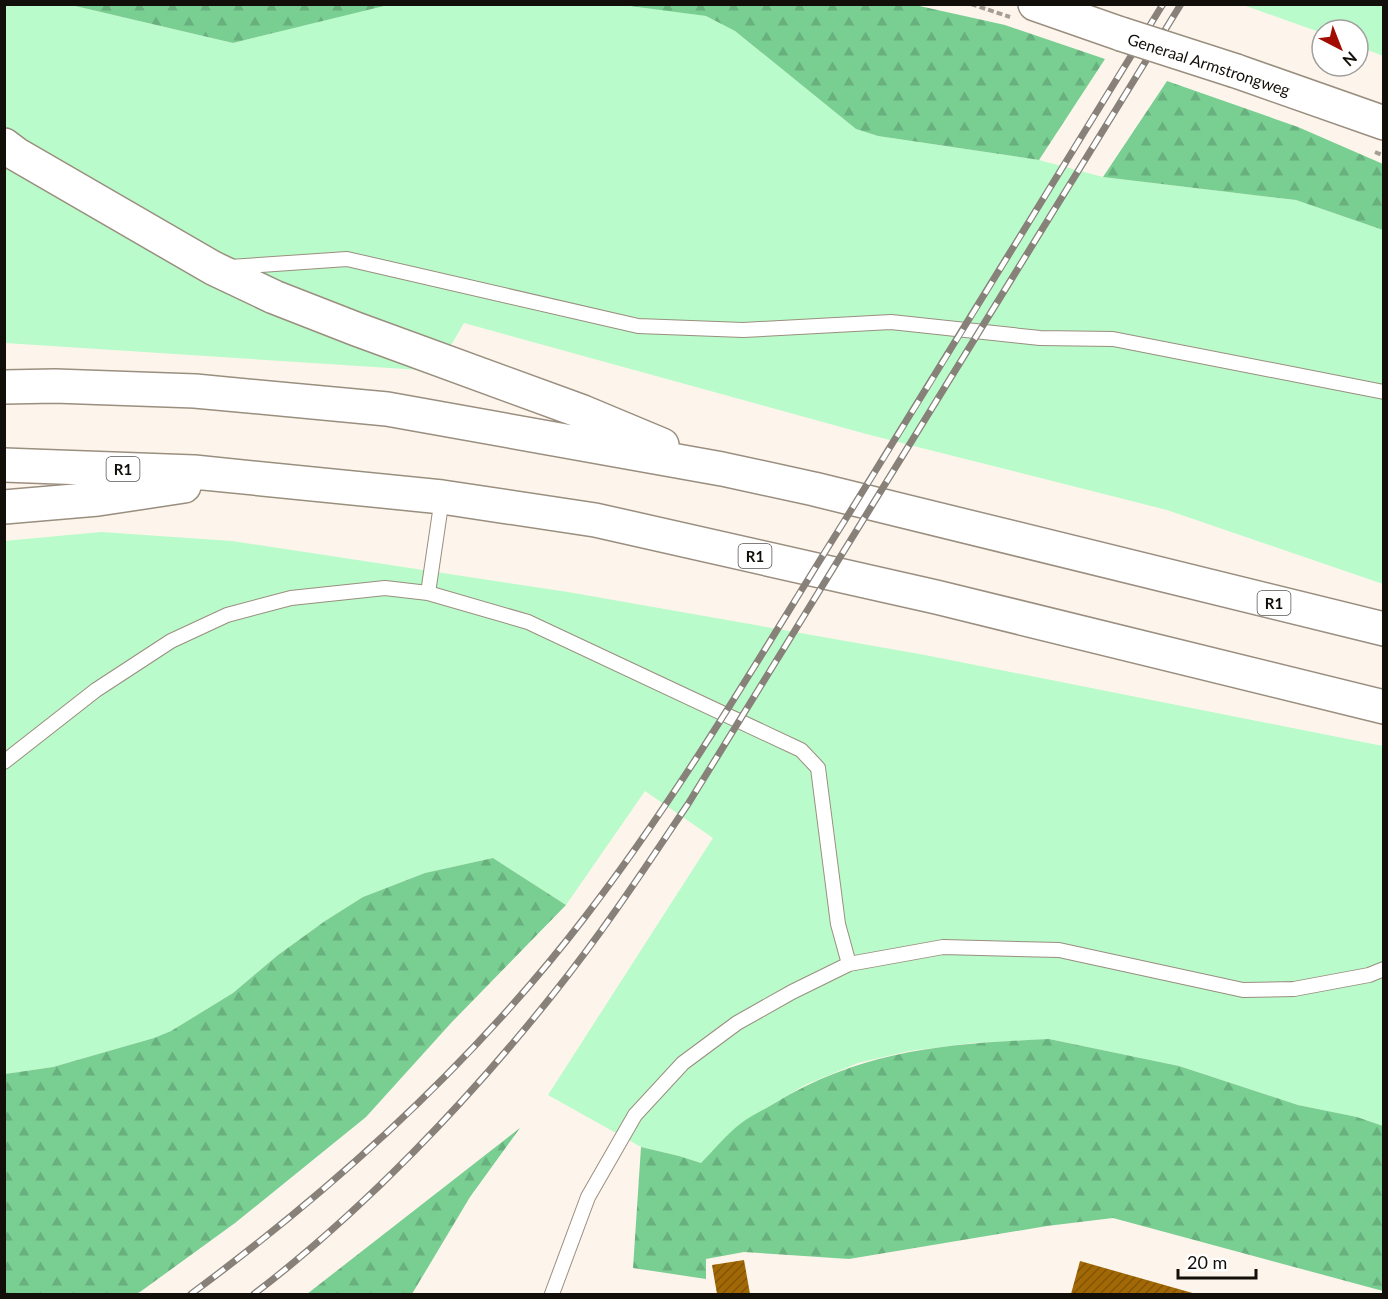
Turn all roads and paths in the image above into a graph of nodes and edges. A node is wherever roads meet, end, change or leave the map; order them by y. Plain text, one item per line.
1 (1035, 4) edge
2 (1383, 123) edge
3 (4, 145) edge
4 (213, 268) junction
5 (4, 387) edge
6 (1383, 392) edge
7 (4, 465) edge
8 (722, 469) junction
9 (242, 477) junction
10 (442, 497) junction
11 (4, 507) edge
12 (428, 593) junction
13 (1383, 629) edge
14 (1383, 707) edge
15 (4, 762) edge
16 (849, 964) junction
17 (1383, 969) edge
18 (552, 1294) edge

1 - 2 main road, Generaal Armstrongweg, bridge
3 - 4 main road
4 - 6 lane
4 - 8 main road
5 - 8 main road, R1
7 - 9 main road, R1
8 - 13 main road, R1
9 - 10 main road, R1
9 - 11 main road
10 - 12 lane
10 - 14 main road, R1
12 - 15 lane
12 - 16 lane
16 - 17 lane
16 - 18 lane

